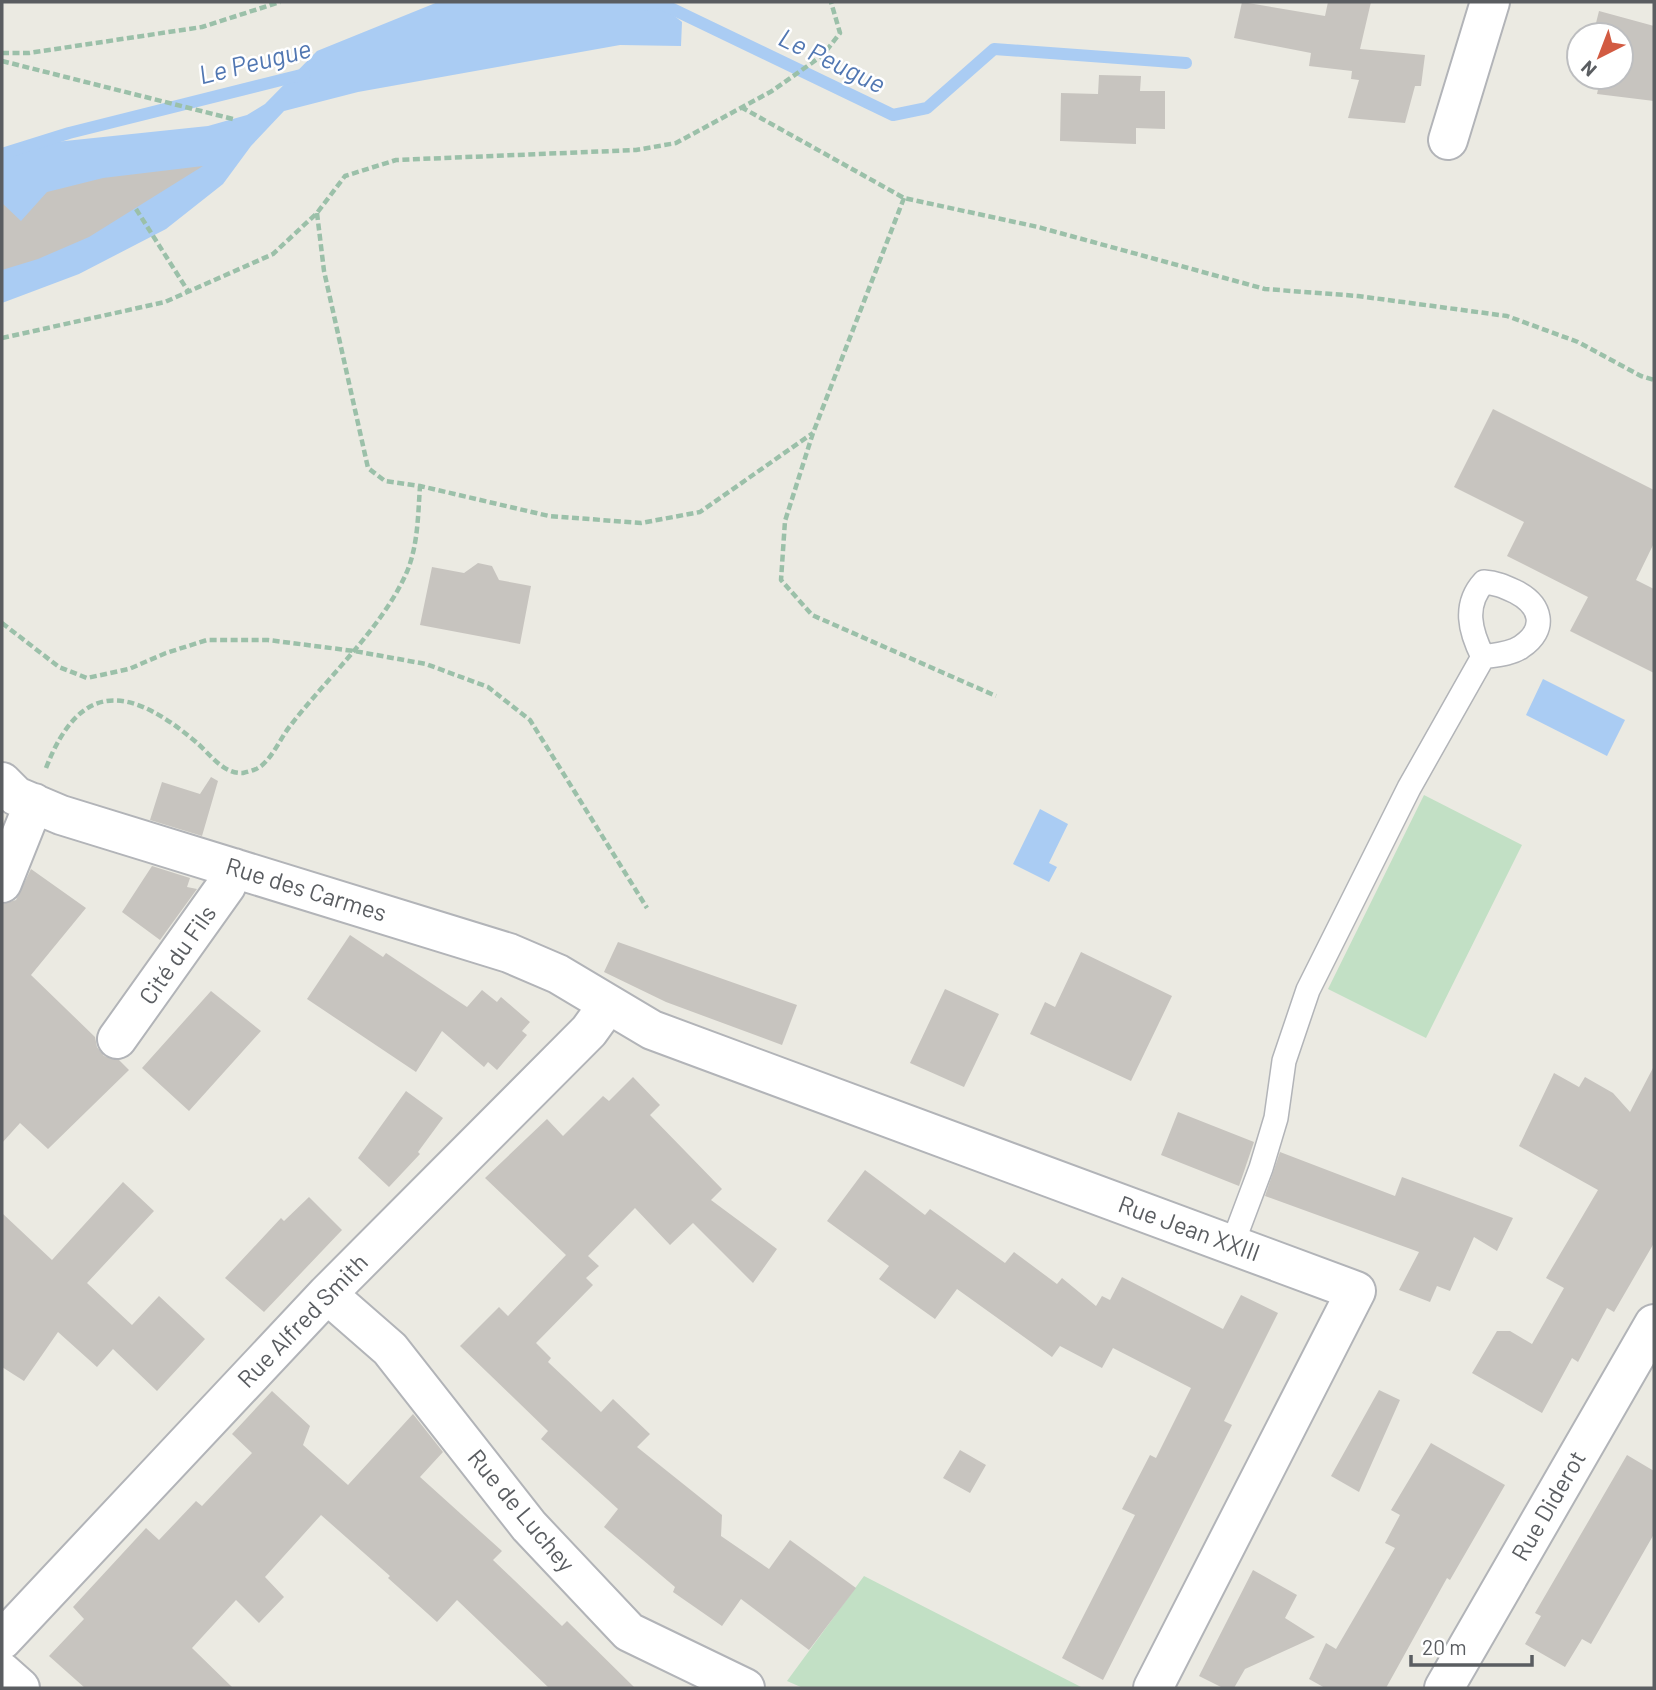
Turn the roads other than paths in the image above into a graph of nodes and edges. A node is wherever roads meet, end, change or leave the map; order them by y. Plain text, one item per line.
1 (1490, 2) edge
2 (1448, 140) dead end
3 (1483, 657) dead end
4 (2, 782) edge
5 (34, 803) junction
6 (234, 868) junction
7 (2, 883) edge
8 (607, 1006) junction
9 (117, 1039) dead end
10 (1232, 1245) junction
11 (327, 1294) junction
12 (1654, 1324) edge
13 (2, 1640) edge
14 (2, 1672) edge
15 (20, 1688) edge
16 (745, 1688) edge
17 (1153, 1688) edge
18 (1444, 1688) edge

1 - 2 street
3 - 10 lane
4 - 5 street, Rue des Carmes
5 - 6 street, Rue des Carmes
5 - 7 street
6 - 8 street, Rue des Carmes
6 - 9 street, Cité du Fils
8 - 10 street, Rue Jean XXIII
8 - 11 street, Rue Alfred Smith
10 - 17 street, Rue Jean XXIII
11 - 13 street, Rue Alfred Smith
11 - 16 street, Rue de Luchey
12 - 18 street, Rue Diderot
14 - 15 street

